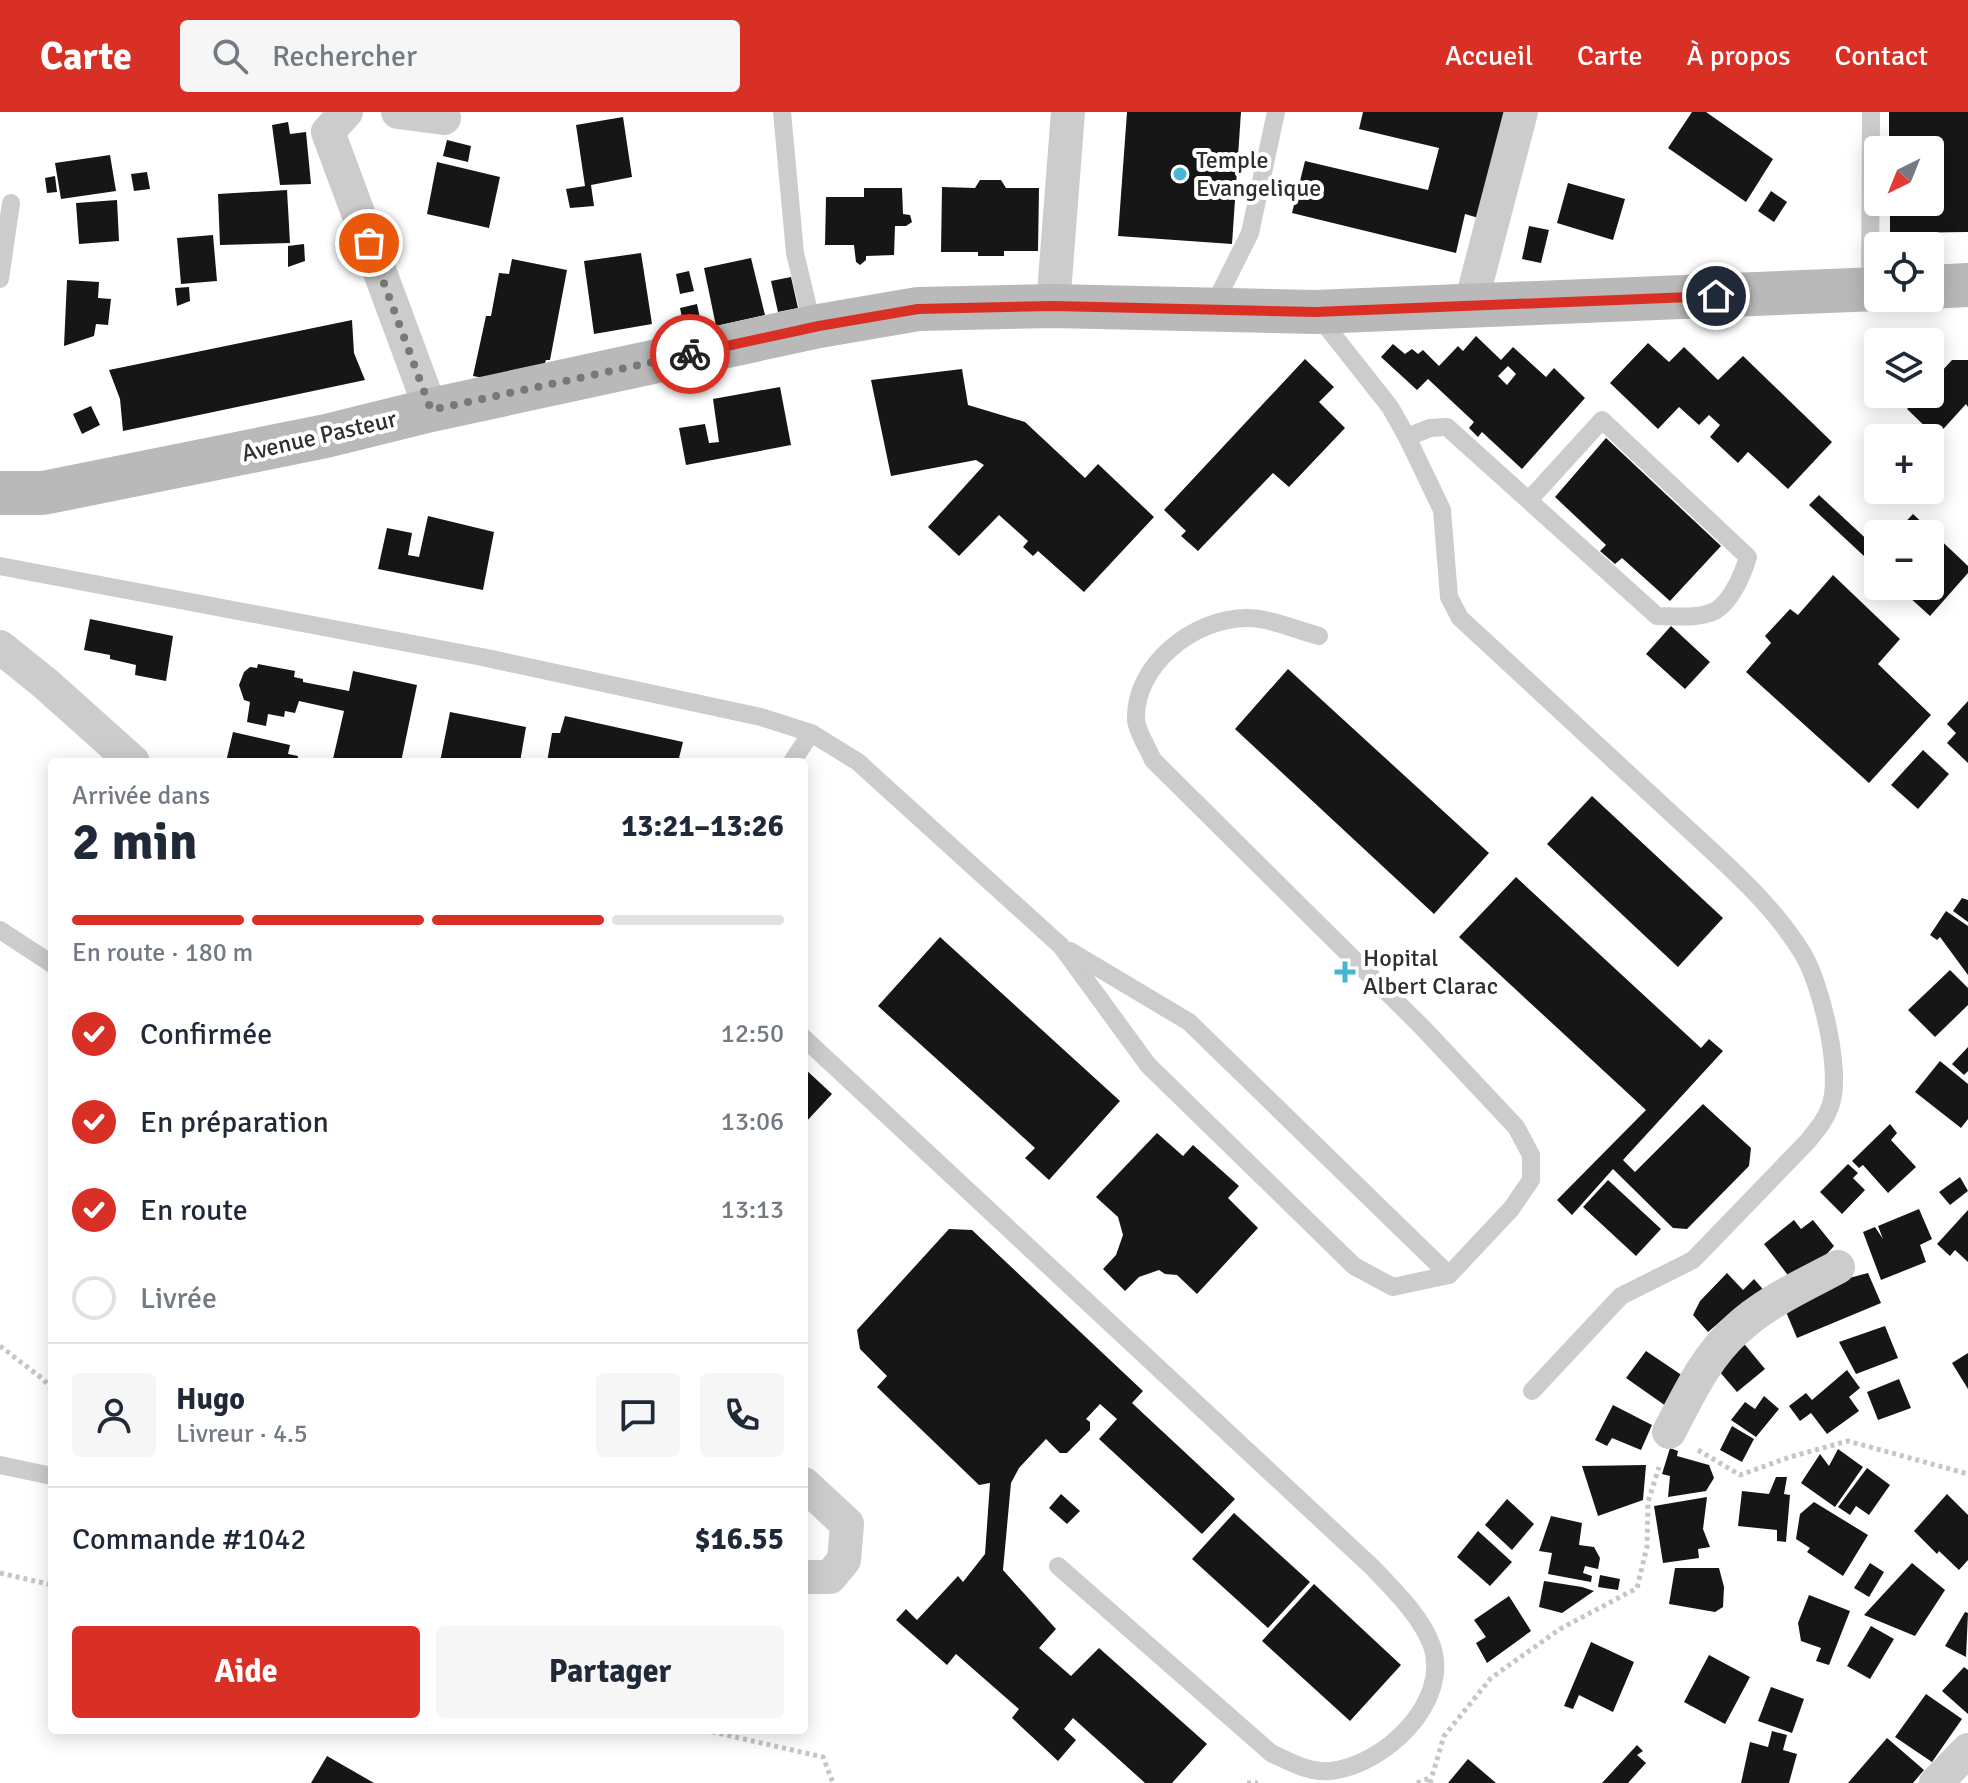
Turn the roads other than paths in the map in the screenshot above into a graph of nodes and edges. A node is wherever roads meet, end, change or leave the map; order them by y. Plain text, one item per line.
1 (346, 112) edge
2 (398, 112) edge
3 (782, 112) edge
4 (1068, 112) edge
5 (1276, 112) edge
6 (1521, 112) edge
7 (1871, 112) edge
8 (444, 118) dead end
9 (11, 203) dead end
10 (1873, 232) edge
11 (0, 279) edge
12 (1968, 285) edge
13 (1944, 286) edge
14 (1864, 289) edge
15 (1053, 306) junction
16 (1470, 307) junction
17 (1218, 310) junction
18 (1315, 312) junction
19 (813, 328) junction
20 (431, 410) junction
21 (1407, 437) junction
22 (0, 493) edge
23 (1530, 499) junction
24 (0, 566) edge
25 (1319, 636) dead end
26 (0, 647) edge
27 (811, 733) junction
28 (129, 758) edge
29 (795, 758) edge
30 (0, 930) edge
31 (1061, 946) junction
32 (48, 961) edge
33 (808, 1042) edge
34 (1838, 1267) dead end
35 (1449, 1275) junction
36 (1532, 1391) dead end
37 (1669, 1432) road end
38 (0, 1465) edge
39 (48, 1475) edge
40 (808, 1488) edge
41 (1058, 1566) dead end
42 (808, 1577) edge
43 (1968, 1750) edge
44 (1936, 1783) edge

1 - 20 street
2 - 8 street
3 - 19 lane
4 - 15 street
5 - 17 lane
6 - 16 street
7 - 10 lane
9 - 11 lane
12 - 13 street
14 - 16 street, Avenue Pasteur
15 - 17 street, Avenue Pasteur
15 - 19 street, Avenue Pasteur
16 - 18 street, Avenue Pasteur
17 - 18 street, Avenue Pasteur
18 - 21 lane
19 - 20 street, Avenue Pasteur
20 - 22 street, Avenue Pasteur
21 - 23 lane
21 - 36 lane
23 - 23 lane
24 - 27 lane
25 - 35 lane
26 - 28 street
27 - 29 lane
27 - 31 lane
30 - 32 lane
31 - 35 lane
31 - 35 lane
33 - 41 lane
34 - 37 street
38 - 39 lane
40 - 42 street
43 - 44 street

